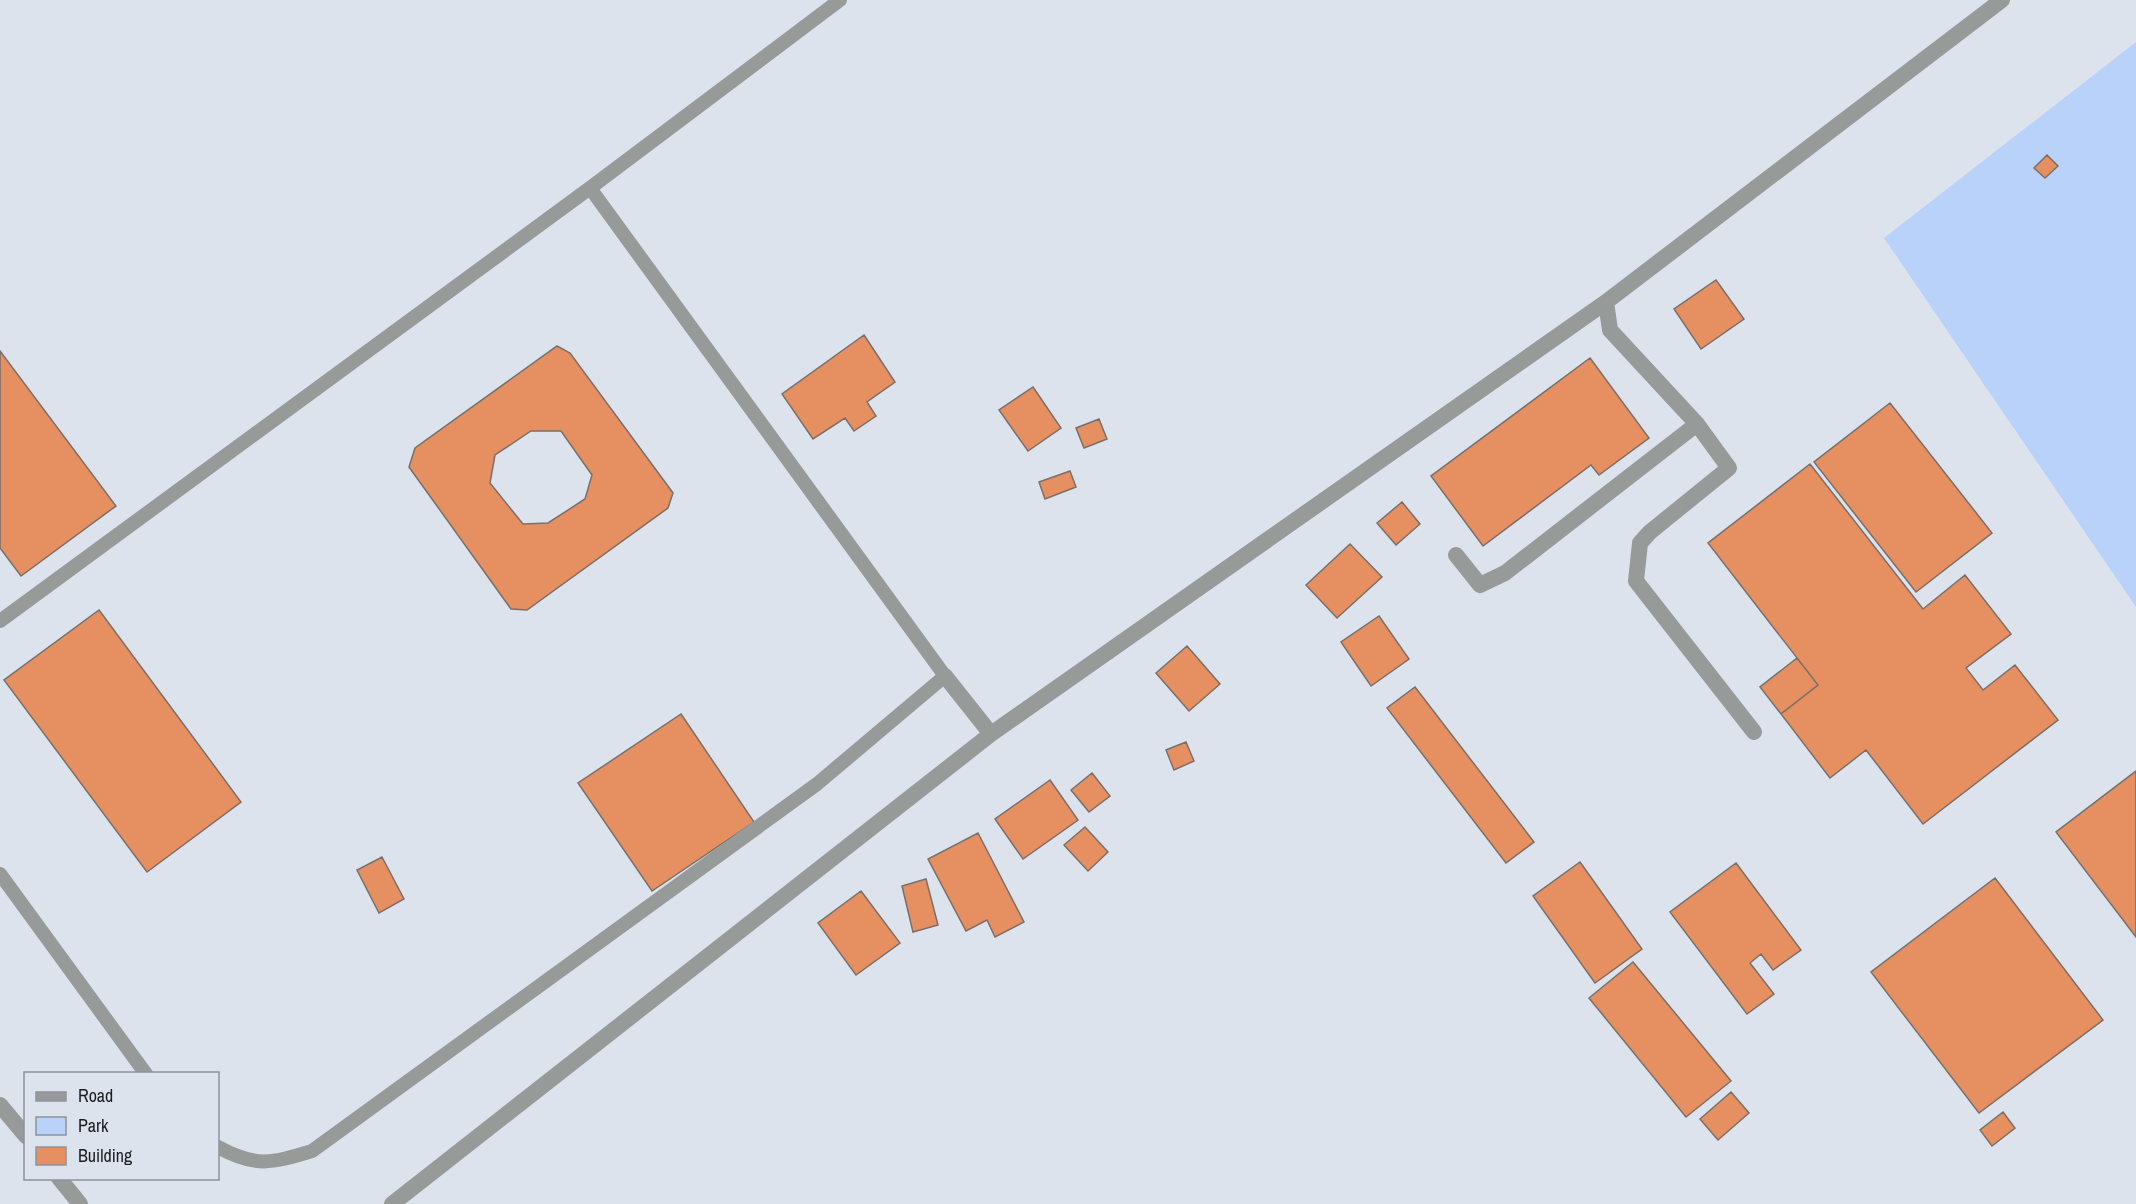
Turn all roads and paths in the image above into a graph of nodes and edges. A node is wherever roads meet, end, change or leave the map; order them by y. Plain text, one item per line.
1 (840, 0) edge
2 (2002, 0) edge
3 (590, 188) junction
4 (1606, 302) junction
5 (1697, 424) junction
6 (1456, 555) dead end
7 (0, 621) edge
8 (945, 676) junction
9 (1754, 732) dead end
10 (991, 734) junction
11 (0, 874) edge
12 (145, 1072) edge
13 (0, 1105) edge
14 (24, 1134) edge
15 (219, 1148) edge
16 (60, 1180) edge
17 (80, 1204) edge
18 (392, 1204) edge

1 - 3 lane
2 - 4 street
3 - 7 lane
3 - 8 lane
4 - 5 street
4 - 10 street
5 - 6 street
5 - 9 street
8 - 10 street
8 - 15 lane
10 - 18 street
11 - 12 lane
13 - 14 street
16 - 17 street

